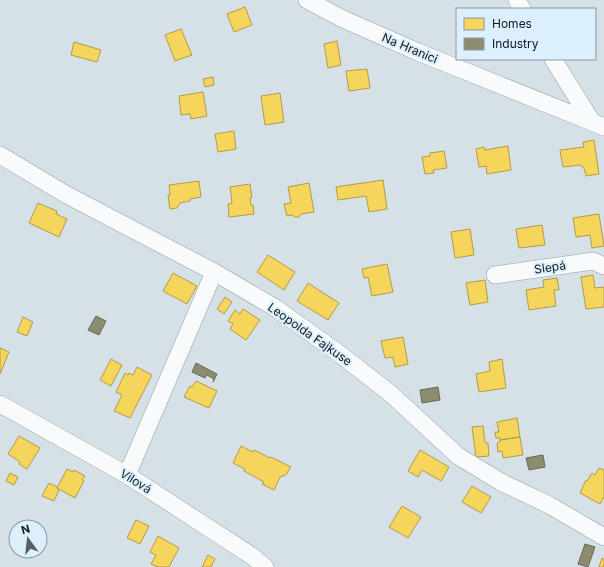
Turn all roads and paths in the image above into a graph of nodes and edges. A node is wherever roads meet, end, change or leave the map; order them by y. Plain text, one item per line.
1 (308, 0) edge
2 (554, 60) edge
3 (598, 124) edge
4 (0, 155) edge
5 (604, 266) edge
6 (214, 272) junction
7 (495, 275) dead end
8 (0, 404) edge
9 (127, 475) junction
10 (604, 537) edge
11 (265, 567) edge

1 - 3 street, Na Hranici
2 - 3 street
4 - 6 street, Leopolda Fajkuse
5 - 7 street, Slepá
6 - 9 street
6 - 10 street, Leopolda Fajkuse
8 - 9 street, Vilová
9 - 11 street, Vilová

